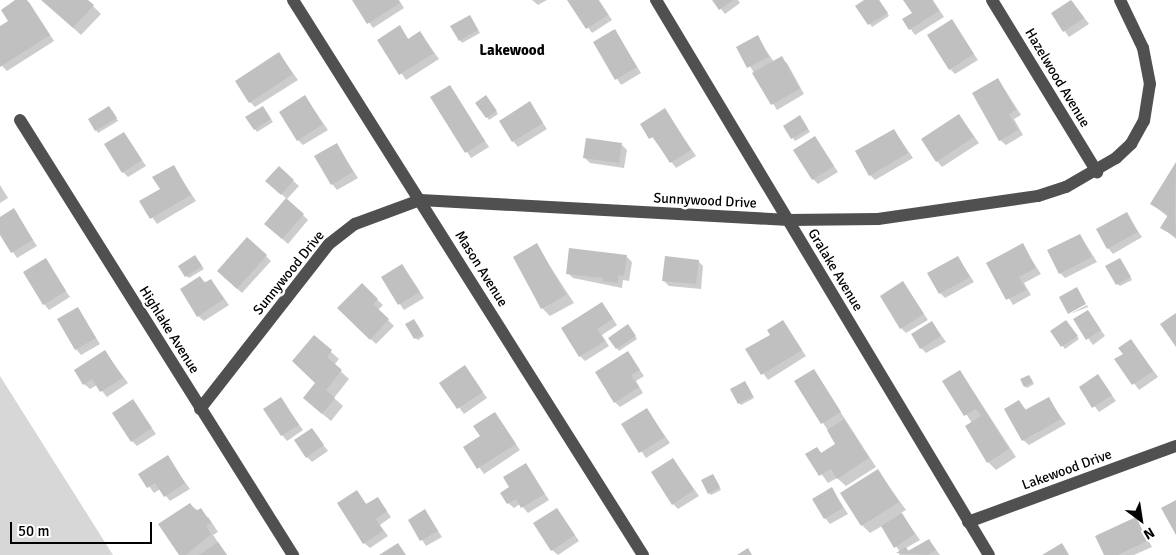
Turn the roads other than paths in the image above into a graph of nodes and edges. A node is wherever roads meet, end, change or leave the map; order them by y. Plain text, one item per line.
1 (293, 0) edge
2 (656, 0) edge
3 (992, 0) edge
4 (1120, 0) edge
5 (20, 120) dead end
6 (1097, 172) junction
7 (420, 200) junction
8 (788, 220) junction
9 (200, 409) junction
10 (1176, 446) edge
11 (968, 522) junction
12 (292, 555) edge
13 (643, 555) edge
14 (989, 555) edge

1 - 7 street, Mason Avenue
2 - 8 street, Gralake Avenue
3 - 6 street, Hazelwood Avenue
4 - 6 street, Sunnywood Drive
5 - 9 street, Highlake Avenue
6 - 8 street, Sunnywood Drive
7 - 8 street, Sunnywood Drive
7 - 9 street, Sunnywood Drive
7 - 13 street, Mason Avenue
8 - 11 street, Gralake Avenue
9 - 12 street, Highlake Avenue
10 - 11 street, Lakewood Drive
11 - 14 street, Gralake Avenue

